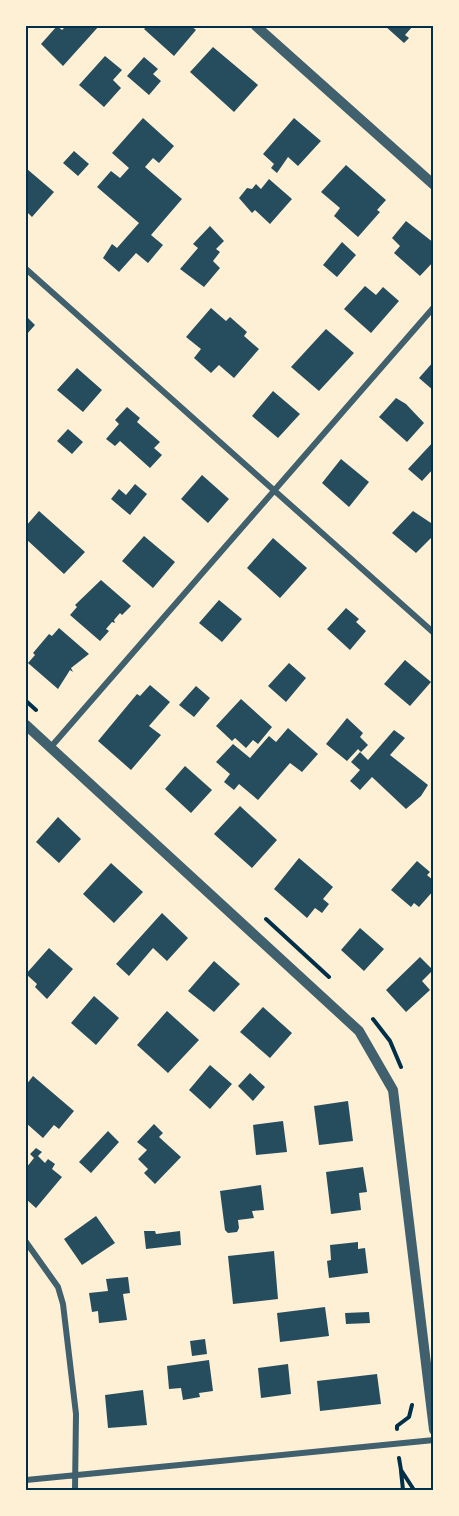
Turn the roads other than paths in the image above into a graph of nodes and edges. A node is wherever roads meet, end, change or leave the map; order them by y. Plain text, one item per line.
1 (256, 26) edge
2 (434, 185) edge
3 (26, 269) edge
4 (434, 307) edge
5 (274, 489) junction
6 (434, 633) edge
7 (26, 725) edge
8 (50, 748) junction
9 (26, 1242) edge
10 (434, 1431) edge
11 (434, 1440) edge
12 (75, 1473) junction
13 (26, 1480) edge
14 (75, 1491) edge

1 - 2 street
3 - 5 street
4 - 5 street
5 - 6 street
5 - 8 street
7 - 8 street
8 - 10 street
9 - 12 street
11 - 12 street
12 - 13 street
12 - 14 street

